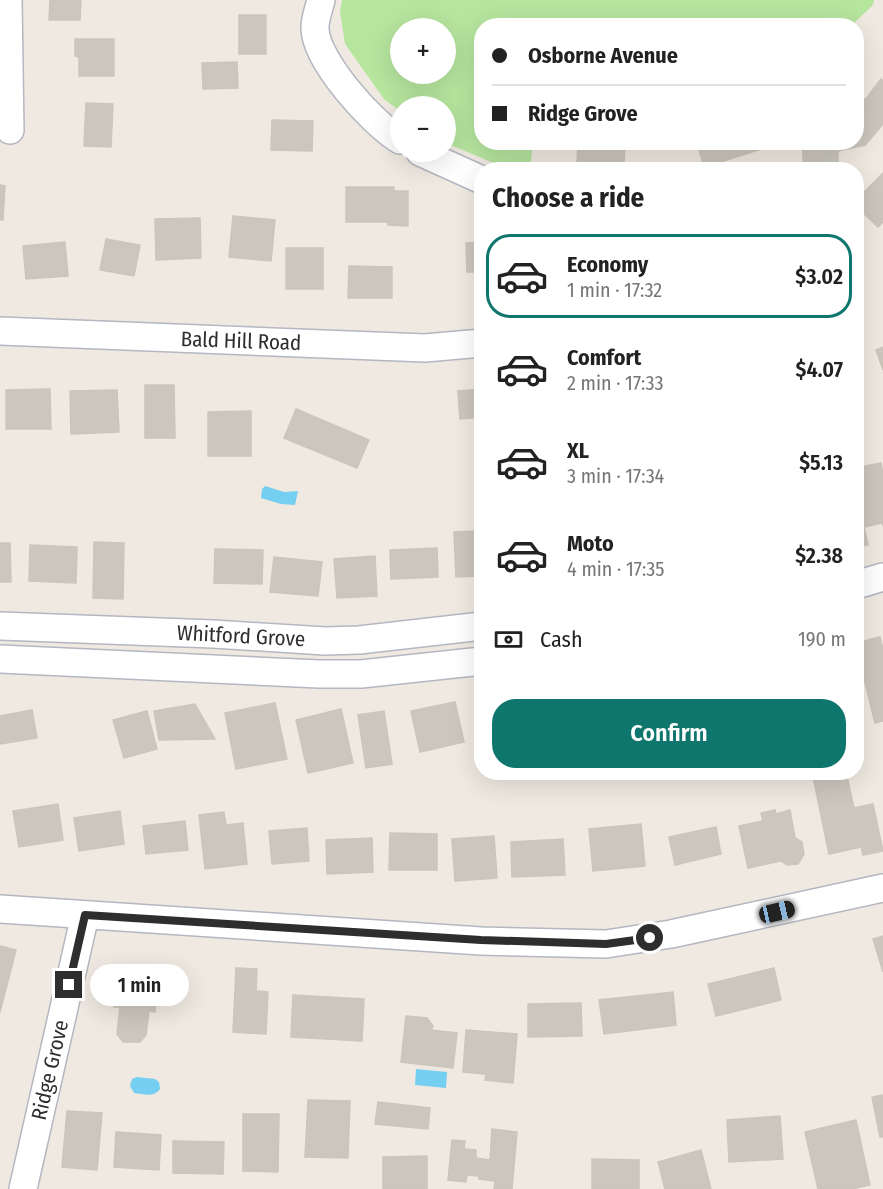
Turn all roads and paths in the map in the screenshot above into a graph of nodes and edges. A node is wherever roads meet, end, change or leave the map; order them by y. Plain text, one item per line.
1 (8, 0) edge
2 (321, 0) edge
3 (10, 130) dead end
4 (390, 134) edge
5 (442, 162) edge
6 (474, 176) edge
7 (0, 332) edge
8 (474, 344) edge
9 (883, 577) edge
10 (864, 583) edge
11 (0, 626) edge
12 (474, 627) edge
13 (0, 659) edge
14 (474, 663) edge
15 (883, 888) edge
16 (0, 909) edge
17 (85, 915) junction
18 (23, 1189) edge

1 - 3 street
2 - 4 street
5 - 6 street
7 - 8 street, Bald Hill Road
9 - 10 street
11 - 12 street, Whitford Grove
13 - 14 street, Whitford Grove
15 - 17 street
16 - 17 street
17 - 18 street, Ridge Grove

